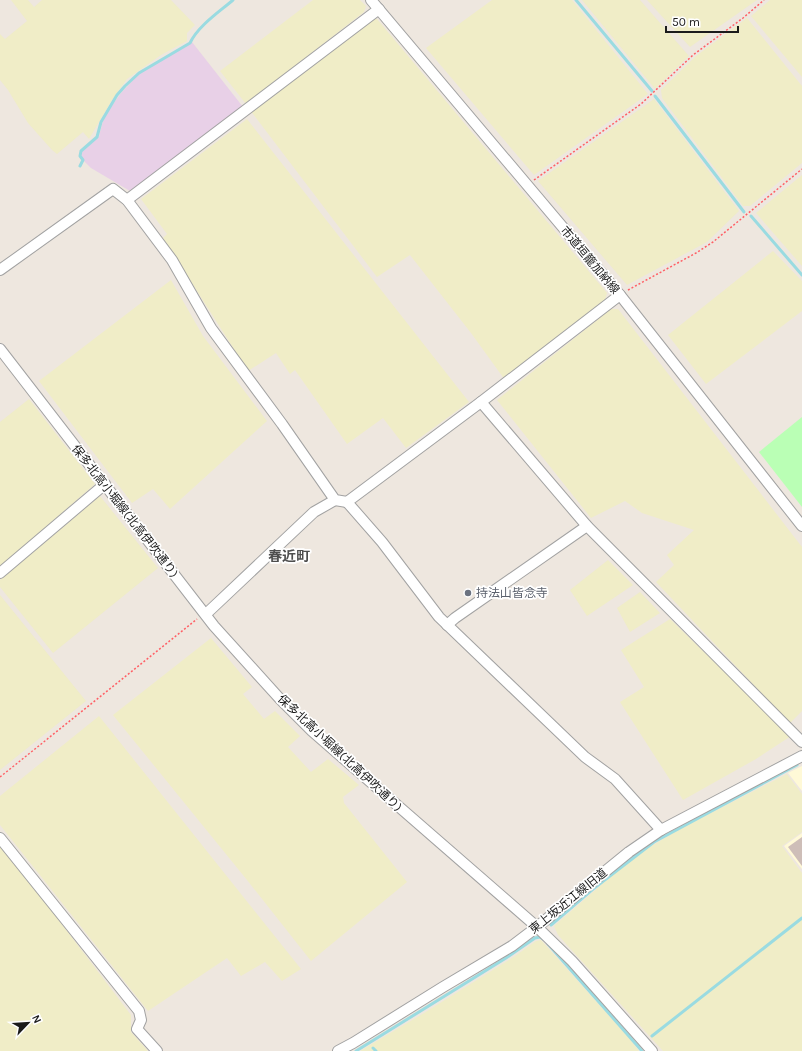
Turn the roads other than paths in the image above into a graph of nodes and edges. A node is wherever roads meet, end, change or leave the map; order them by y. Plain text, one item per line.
1 (371, 0) edge
2 (379, 9) junction
3 (126, 200) junction
4 (0, 270) edge
5 (620, 295) junction
6 (0, 349) edge
7 (481, 402) junction
8 (105, 484) junction
9 (335, 500) junction
10 (347, 502) junction
11 (587, 526) junction
12 (802, 526) edge
13 (0, 573) edge
14 (206, 614) junction
15 (447, 625) junction
16 (802, 742) edge
17 (802, 756) edge
18 (661, 830) junction
19 (0, 838) edge
20 (537, 927) junction
21 (157, 1051) edge
22 (338, 1051) edge
23 (652, 1051) edge

1 - 2 street, 市道垣籠加納線
2 - 3 street
2 - 5 street, 市道垣籠加納線
3 - 4 street
3 - 9 street
5 - 7 street
5 - 12 street, 市道垣籠加納線
6 - 8 street, 保多北高小堀線(北高伊吹通り)
7 - 10 street
7 - 11 street
8 - 13 street
8 - 14 street, 保多北高小堀線(北高伊吹通り)
9 - 10 street
9 - 14 street
10 - 15 street
11 - 15 street
11 - 16 street
14 - 20 street, 保多北高小堀線(北高伊吹通り)
15 - 18 street
17 - 18 street, 東上坂近江線旧道
18 - 20 street, 東上坂近江線旧道
19 - 21 street
20 - 22 street, 東上坂近江線旧道
20 - 23 street, 保多北高小堀線(北高伊吹通り)

